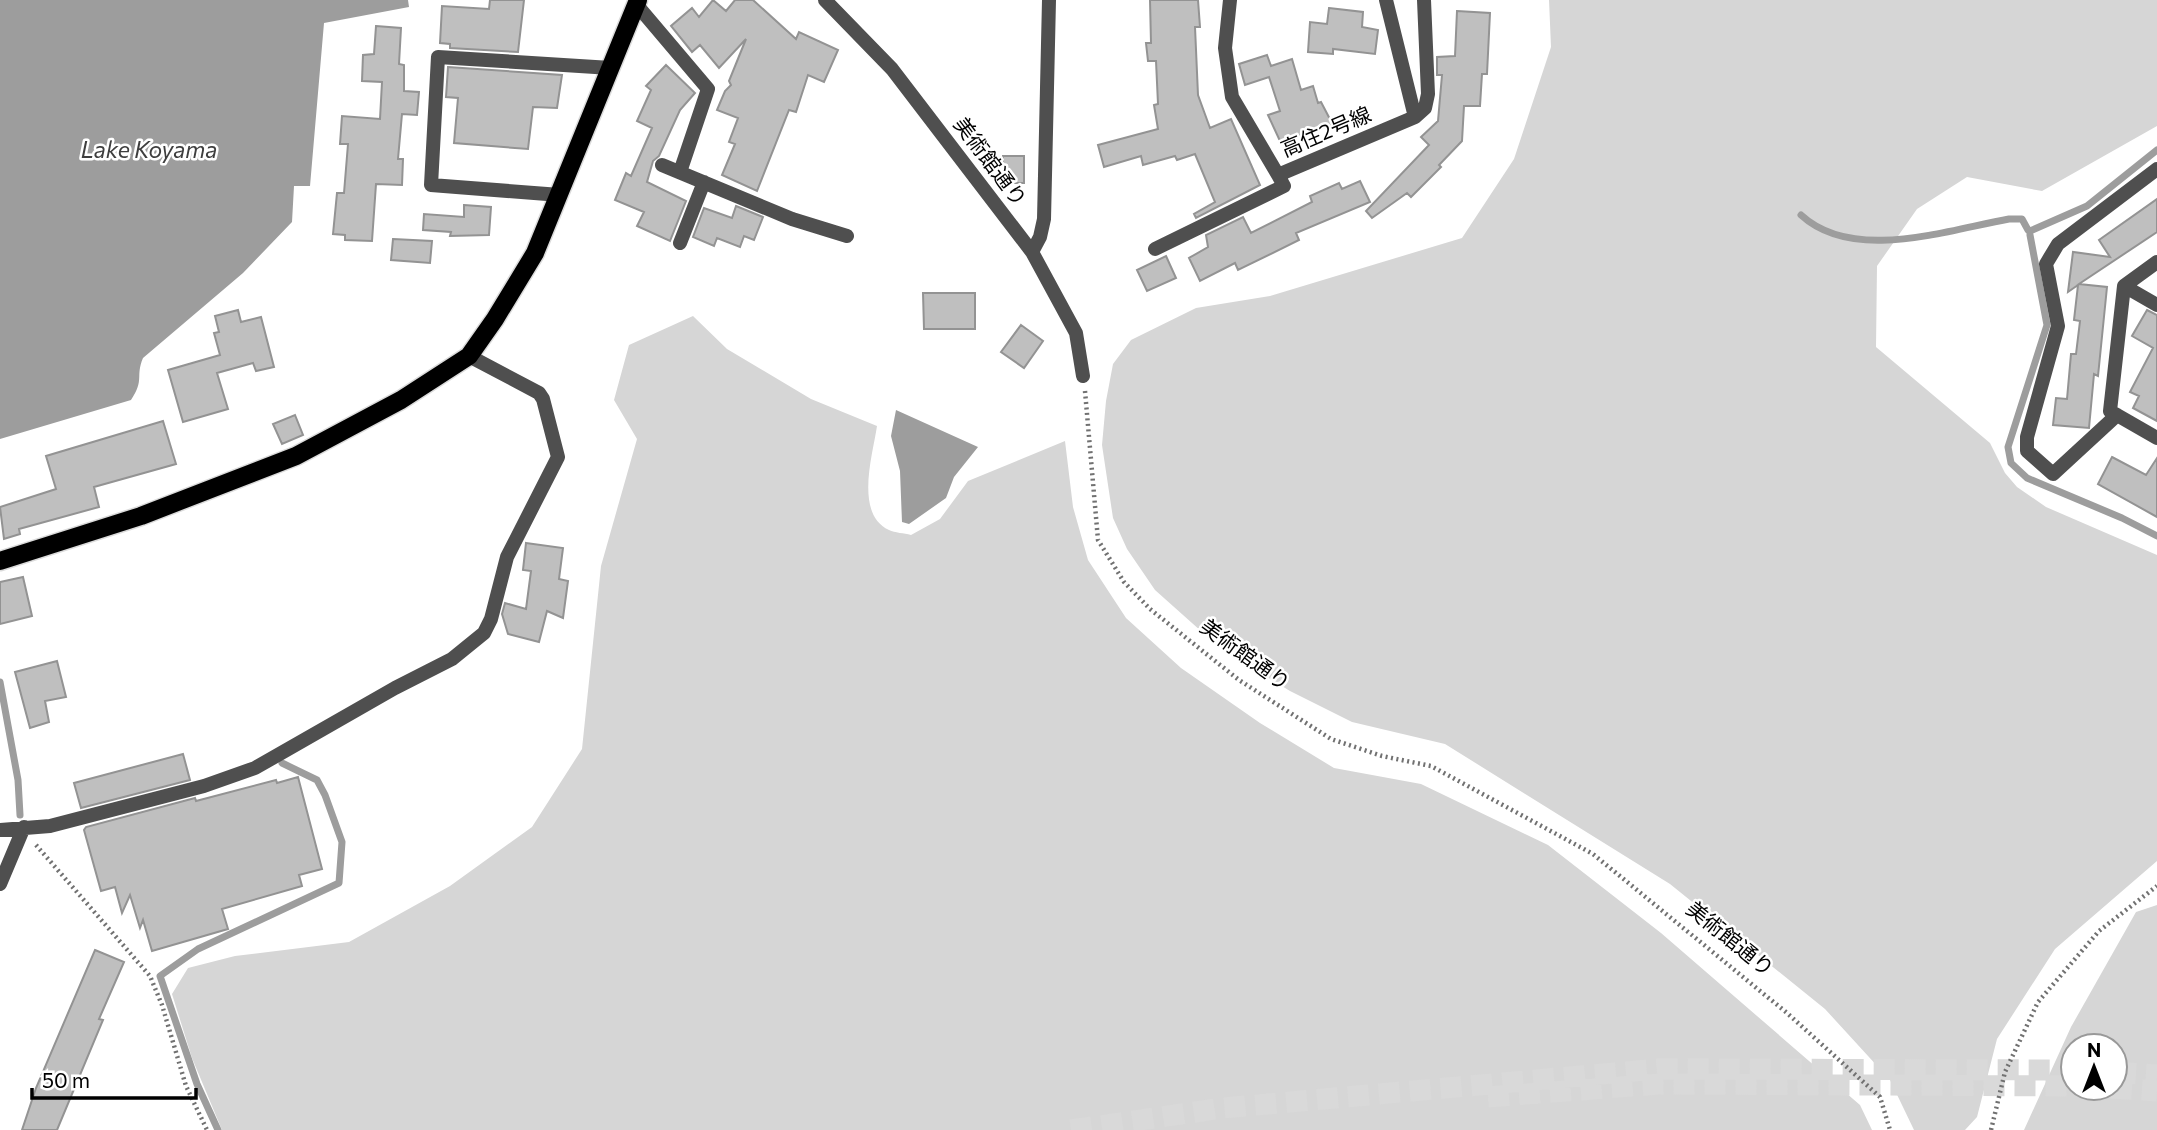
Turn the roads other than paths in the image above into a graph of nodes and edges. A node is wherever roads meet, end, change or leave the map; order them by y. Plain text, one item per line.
1 (825, 0) edge
2 (1049, 0) edge
3 (1230, 0) edge
4 (1386, 0) edge
5 (1424, 0) edge
6 (637, 2) edge
7 (611, 68) junction
8 (1415, 117) junction
9 (662, 164) dead end
10 (2157, 169) edge
11 (680, 172) junction
12 (1278, 175) junction
13 (704, 182) junction
14 (560, 195) junction
15 (847, 236) dead end
16 (680, 243) dead end
17 (1155, 249) dead end
18 (1032, 252) junction
19 (2157, 262) edge
20 (2124, 286) junction
21 (2157, 305) edge
22 (469, 356) junction
23 (1083, 376) road end
24 (2117, 415) junction
25 (2157, 438) edge
26 (0, 561) edge
27 (24, 827) junction
28 (0, 830) edge
29 (0, 884) edge

1 - 18 street, 美術館通り
2 - 18 street
3 - 12 street, 高住2号線
4 - 8 street
5 - 8 street
6 - 7 main road
6 - 11 street
7 - 14 main road
7 - 14 street
8 - 12 street, 高住2号線
9 - 11 street
10 - 24 street
11 - 13 street
12 - 17 street
13 - 15 street
13 - 16 street
14 - 22 main road
18 - 23 street, 美術館通り
19 - 20 street
20 - 21 street
20 - 24 street
22 - 26 main road
22 - 27 street
24 - 25 street
27 - 28 street
27 - 29 street

